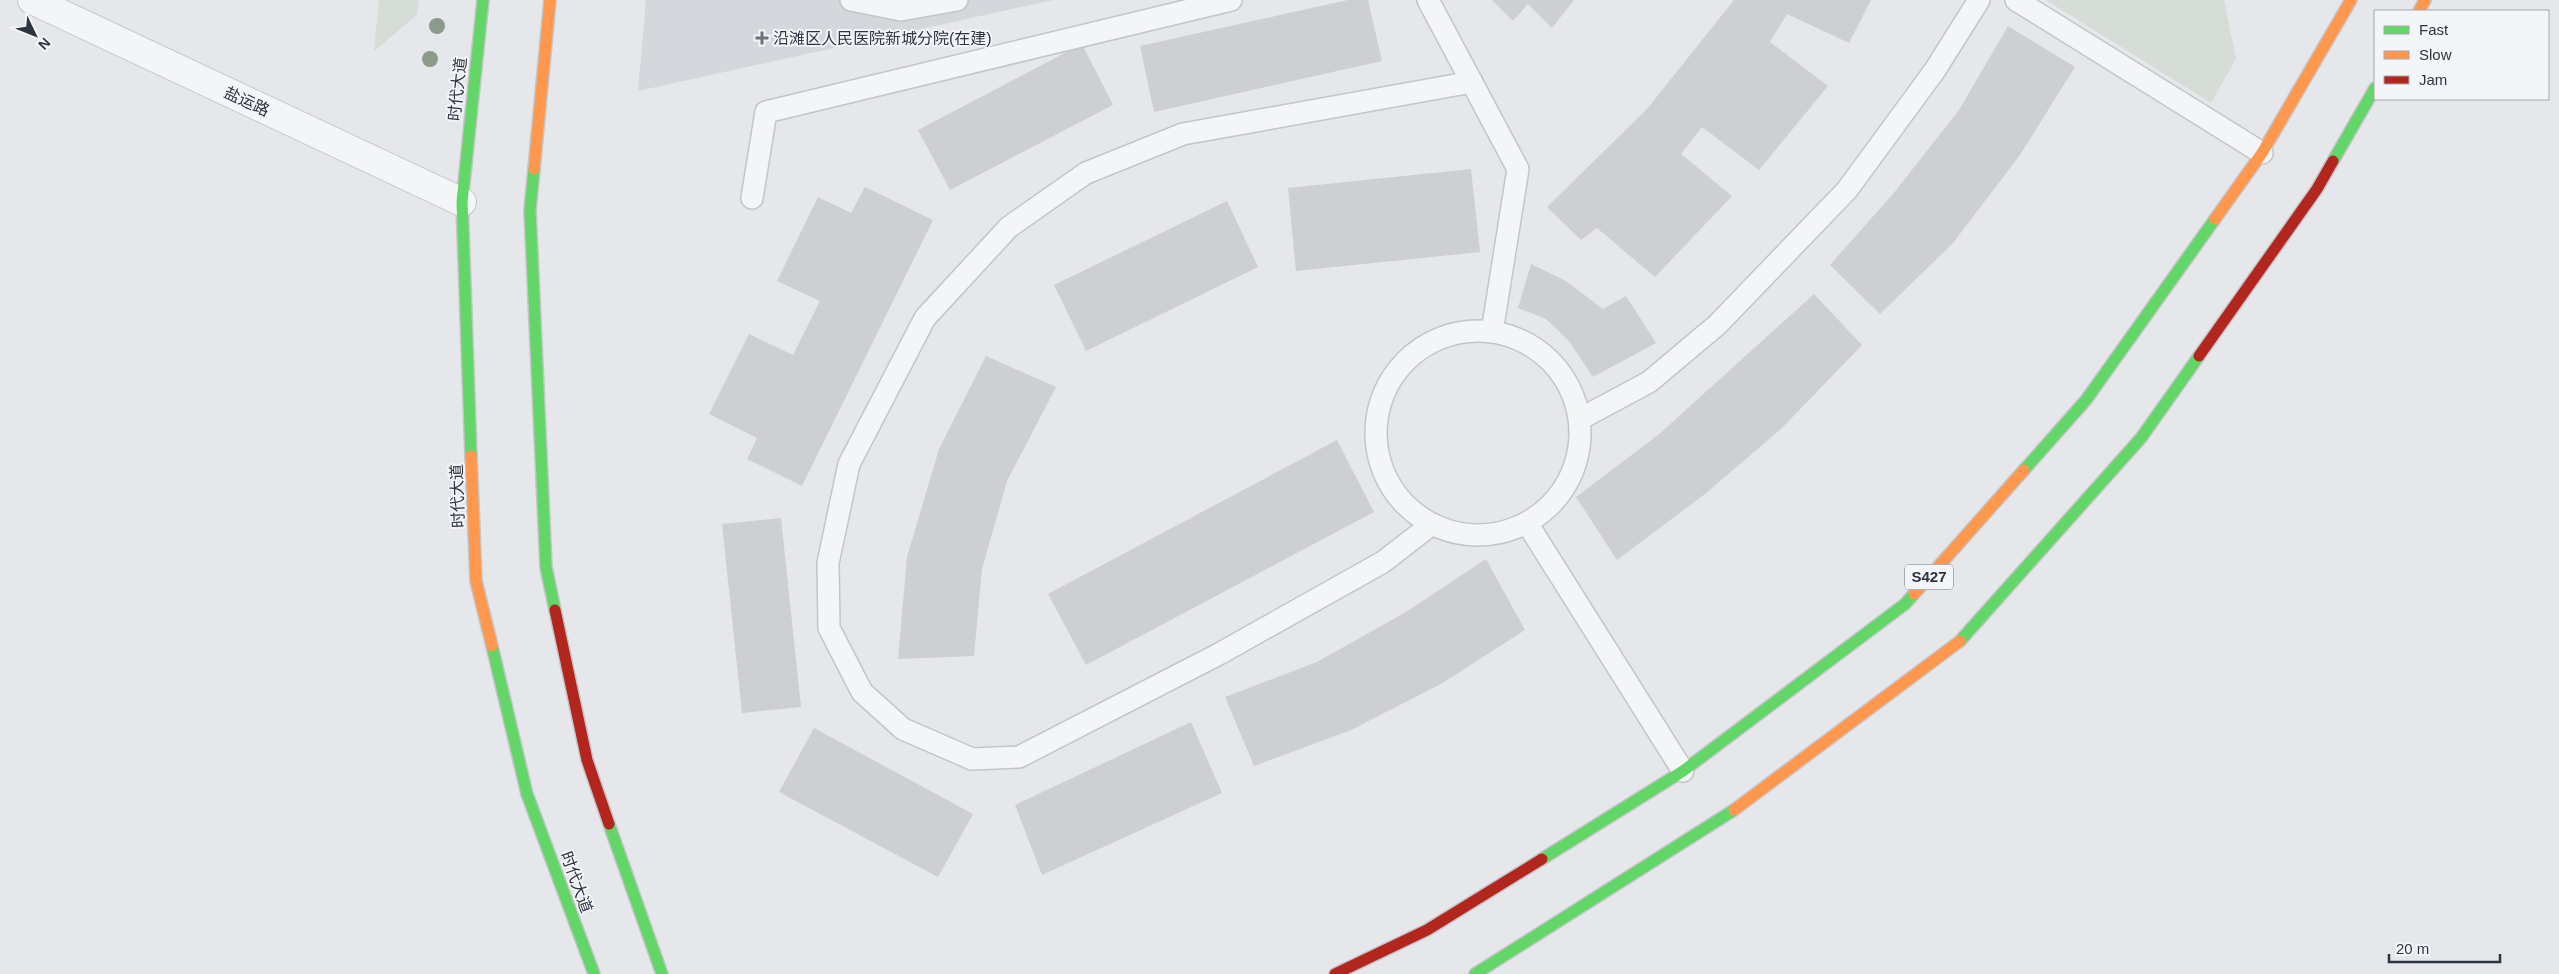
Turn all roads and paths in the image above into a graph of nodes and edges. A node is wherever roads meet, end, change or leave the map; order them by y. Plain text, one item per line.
1 (32, 0) edge
2 (483, 0) edge
3 (550, 0) edge
4 (851, 0) edge
5 (957, 0) edge
6 (1230, 0) edge
7 (1428, 0) edge
8 (1979, 0) edge
9 (2016, 0) edge
10 (2351, 0) edge
11 (1472, 82) junction
12 (2374, 90) edge
13 (2262, 153) junction
14 (752, 198) dead end
15 (462, 202) junction
16 (1492, 332) junction
17 (1580, 419) junction
18 (1528, 523) junction
19 (1432, 524) junction
20 (1684, 771) junction
21 (594, 974) edge
22 (662, 974) edge
23 (1335, 974) edge
24 (1475, 974) edge

1 - 15 street, 盐运路
2 - 15 main road, 时代大道
3 - 22 main road
4 - 5 lane
6 - 14 lane
7 - 11 lane
8 - 17 lane
9 - 13 lane
10 - 13 main road, S427
11 - 16 lane
11 - 19 lane
12 - 24 main road
13 - 20 main road, S427
15 - 21 main road, 时代大道
16 - 17 lane
16 - 19 lane
17 - 18 lane
18 - 19 lane
18 - 20 lane
20 - 23 main road, S427

